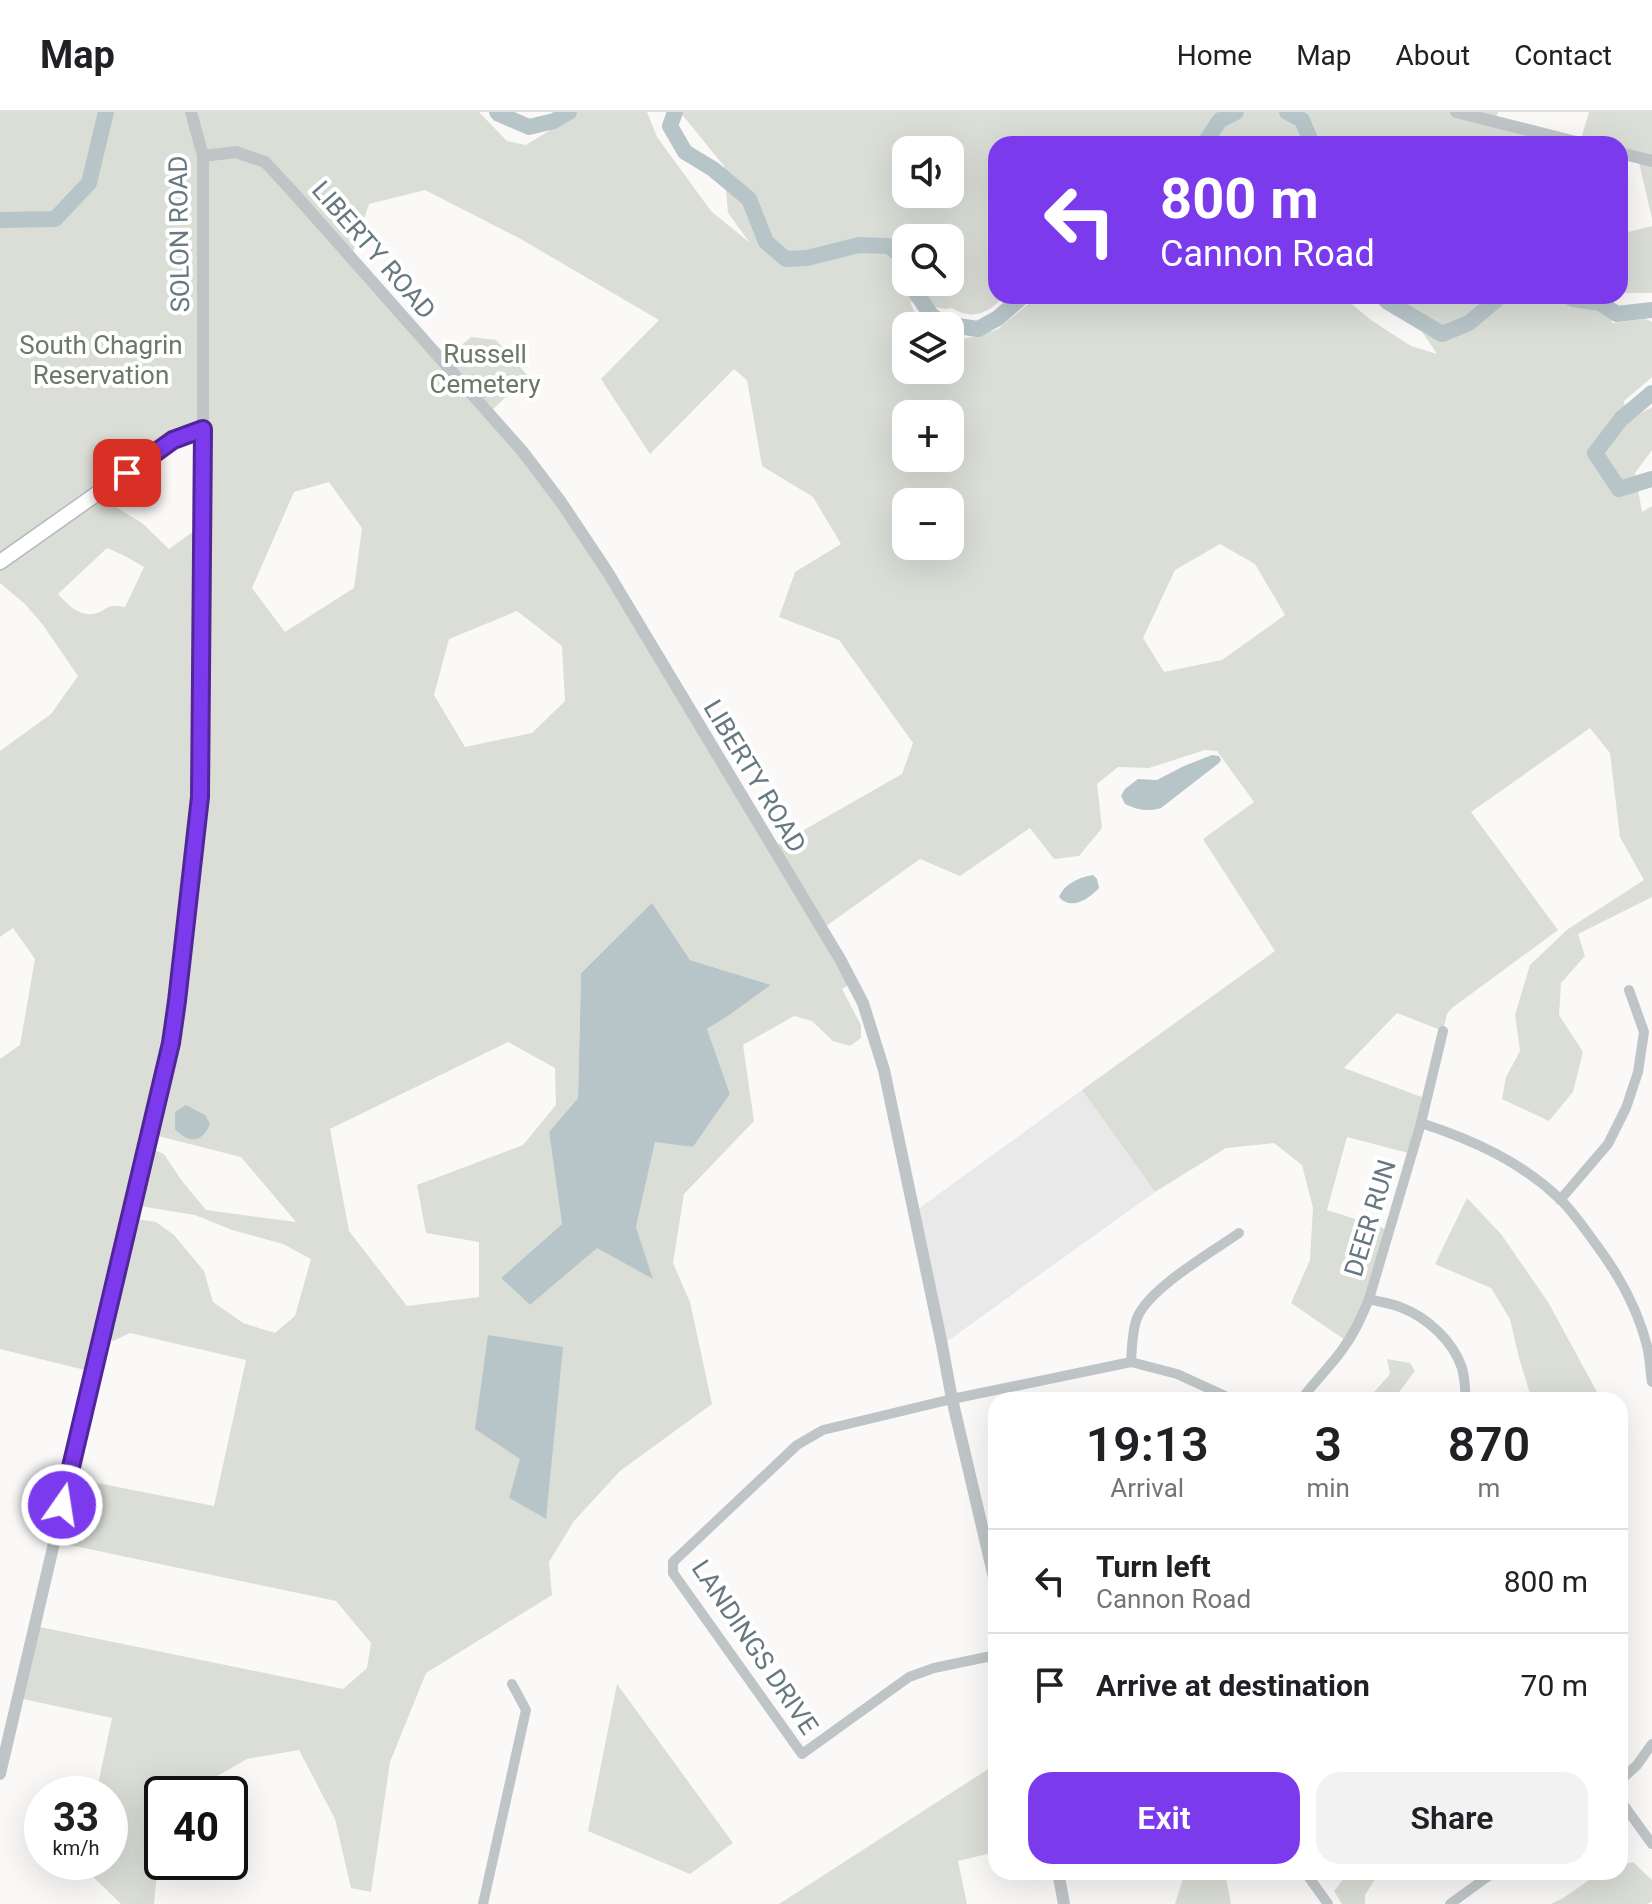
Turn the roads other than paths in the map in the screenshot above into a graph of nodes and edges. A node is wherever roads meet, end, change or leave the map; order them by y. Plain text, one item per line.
1 (191, 112) edge
2 (1456, 112) edge
3 (1552, 136) edge
4 (1628, 155) edge
5 (203, 156) junction
6 (1652, 161) edge
7 (203, 429) junction
8 (0, 562) edge
9 (1629, 990) dead end
10 (1443, 1031) dead end
11 (1421, 1123) junction
12 (1560, 1200) junction
13 (1239, 1233) dead end
14 (1369, 1299) junction
15 (1131, 1362) junction
16 (1652, 1382) edge
17 (1216, 1392) edge
18 (1306, 1392) edge
19 (1465, 1392) edge
20 (952, 1399) junction
21 (988, 1552) edge
22 (988, 1657) edge
23 (512, 1684) dead end
24 (1652, 1744) edge
25 (1628, 1773) edge
26 (0, 1774) edge
27 (1628, 1811) edge
28 (1652, 1844) edge
29 (1060, 1880) edge
30 (1311, 1880) edge
31 (1483, 1880) edge
32 (483, 1904) edge
33 (1064, 1904) edge
34 (1328, 1904) edge
35 (1450, 1904) edge

1 - 5 street, SOLON ROAD
2 - 3 street
4 - 6 street
5 - 7 street, SOLON ROAD
5 - 20 street, LIBERTY ROAD
7 - 8 main road
7 - 26 street, SOLON ROAD
9 - 12 street
10 - 11 street, DEER RUN
11 - 12 street
11 - 14 street, DEER RUN
12 - 16 street
13 - 15 street
14 - 18 street, DEER RUN
14 - 19 street
15 - 17 street
15 - 20 street, LANDINGS DRIVE
20 - 21 street, LIBERTY ROAD
20 - 22 street, LANDINGS DRIVE
23 - 32 street
24 - 25 street
27 - 28 street
29 - 33 street
30 - 34 street
31 - 35 street

